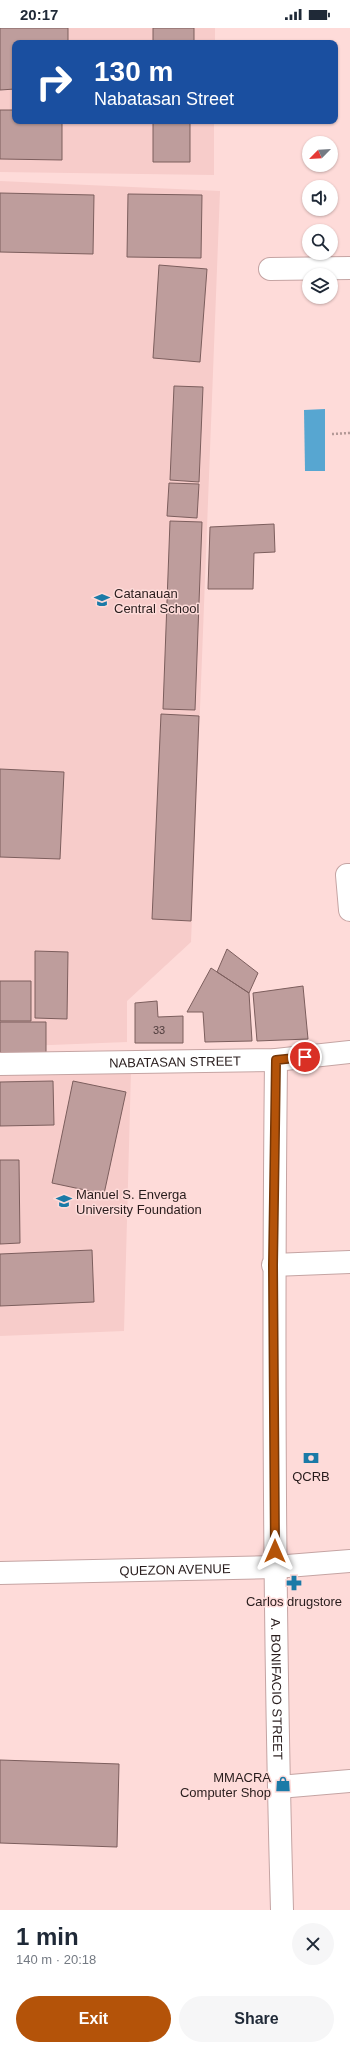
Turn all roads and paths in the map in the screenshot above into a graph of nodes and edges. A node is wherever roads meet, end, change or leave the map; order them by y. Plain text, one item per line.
1 (350, 268) edge
2 (270, 269) dead end
3 (350, 433) edge
4 (332, 434) dead end
5 (350, 875) edge
6 (350, 910) edge
7 (350, 1052) edge
8 (276, 1060) junction
9 (0, 1064) edge
10 (350, 1262) edge
11 (273, 1265) junction
12 (350, 1561) edge
13 (275, 1567) junction
14 (0, 1572) edge
15 (350, 1781) edge
16 (279, 1788) junction
17 (282, 1910) edge

1 - 2 street
3 - 4 path
5 - 6 street
7 - 8 street, NABATASAN STREET
8 - 9 street, NABATASAN STREET
8 - 11 street, A. BONIFACIO STREET
10 - 11 street
11 - 13 street, A. BONIFACIO STREET
12 - 13 street, QUEZON AVENUE
13 - 14 street, QUEZON AVENUE
13 - 16 street, A. BONIFACIO STREET
15 - 16 street
16 - 17 street, A. BONIFACIO STREET

